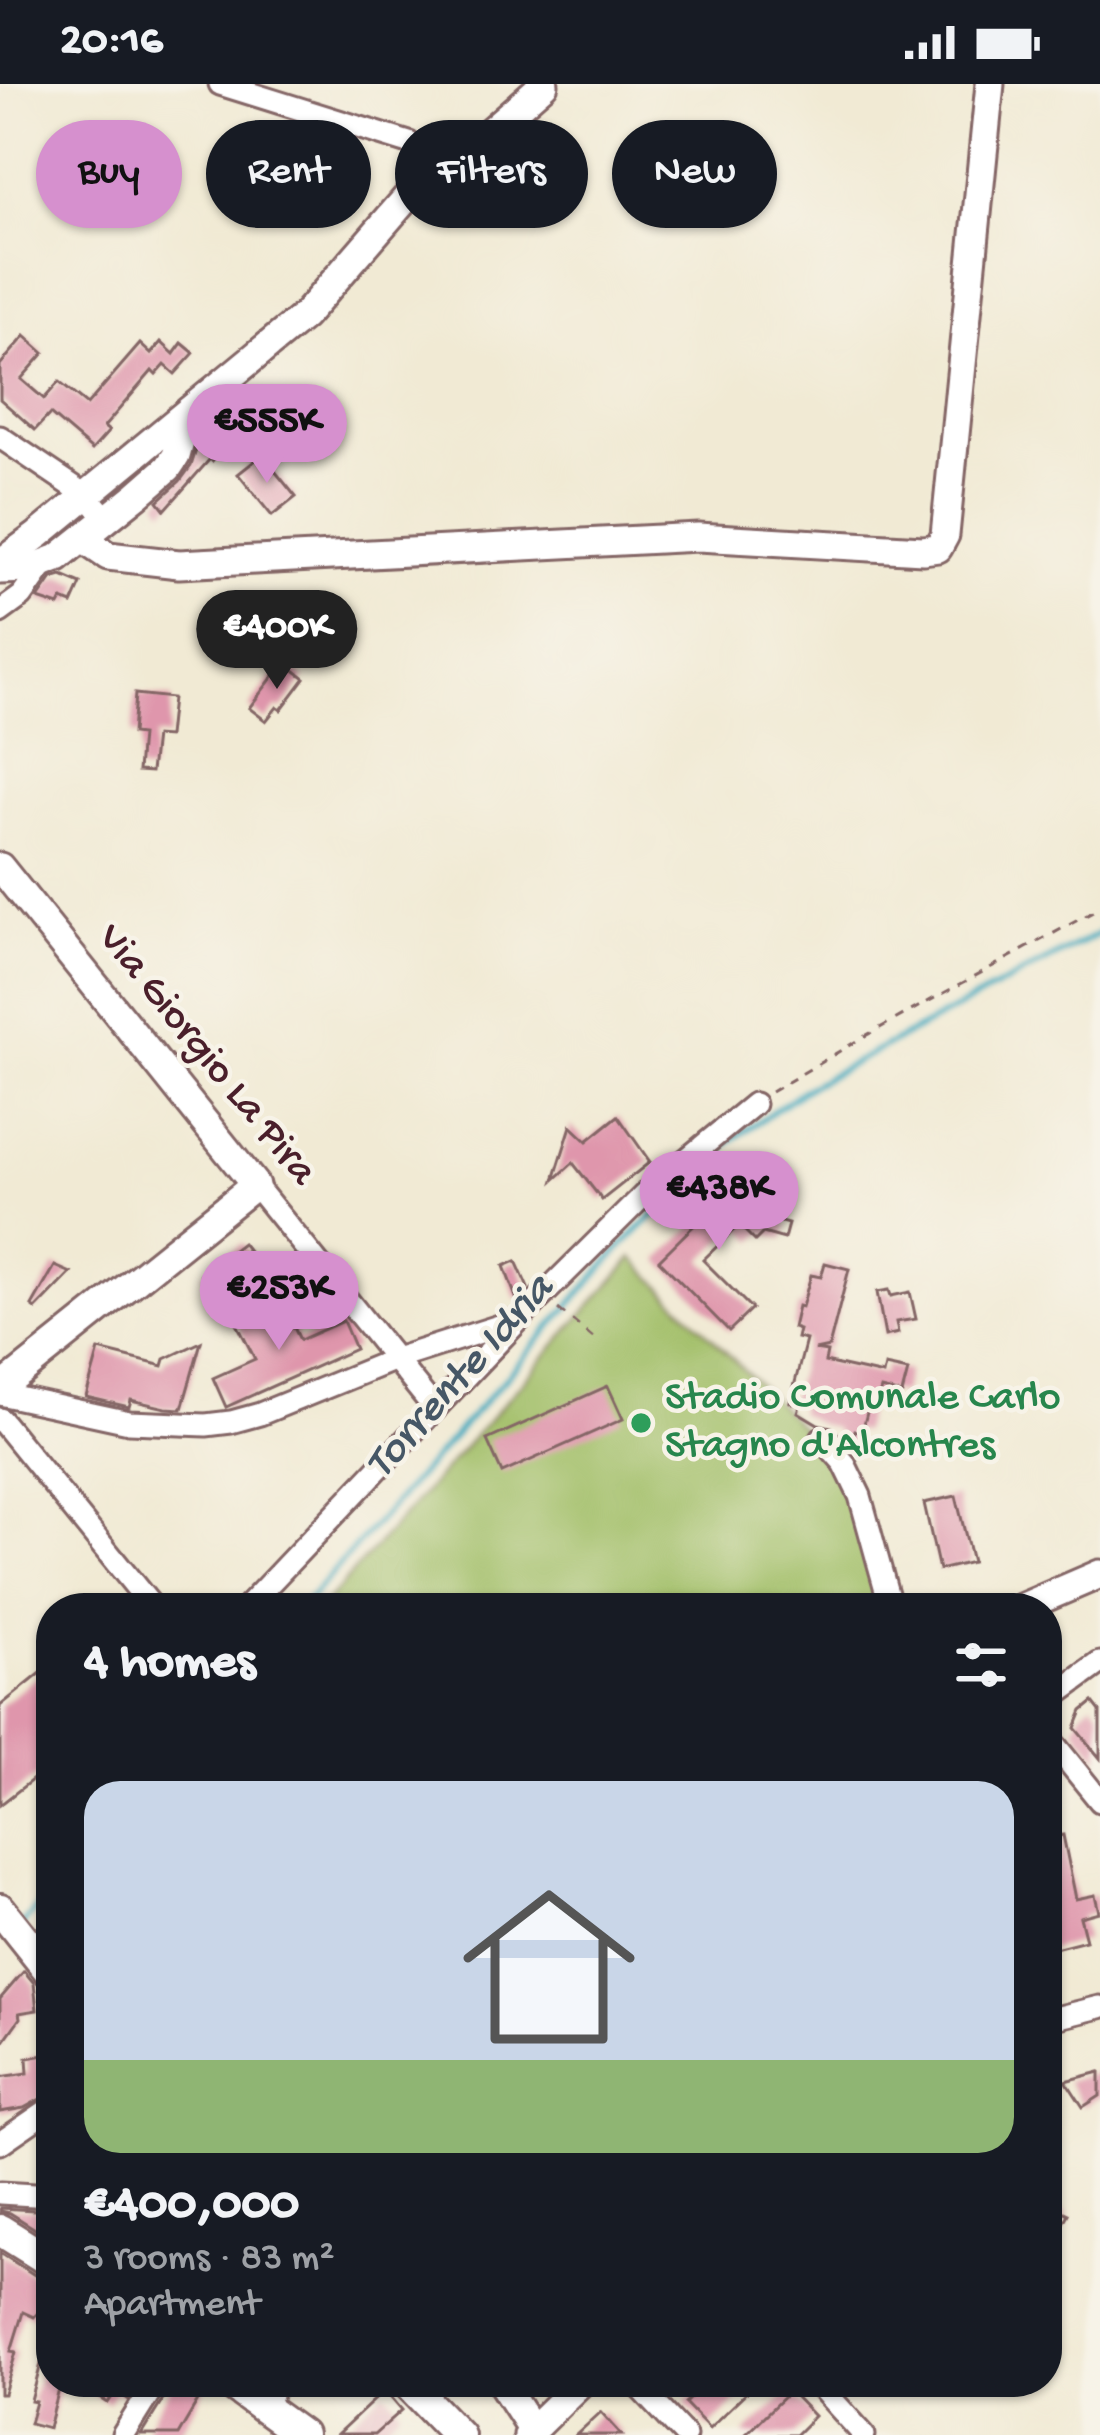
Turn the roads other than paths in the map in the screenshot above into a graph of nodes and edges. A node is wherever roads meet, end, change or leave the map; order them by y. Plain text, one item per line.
1 (220, 84) edge
2 (544, 84) edge
3 (990, 84) edge
4 (503, 120) edge
5 (395, 138) edge
6 (395, 211) edge
7 (189, 411) junction
8 (0, 437) edge
9 (86, 495) junction
10 (106, 518) junction
11 (38, 535) junction
12 (83, 539) junction
13 (51, 561) junction
14 (0, 566) edge
15 (0, 612) edge
16 (0, 867) edge
17 (754, 1104) road end
18 (255, 1185) junction
19 (520, 1319) junction
20 (395, 1359) junction
21 (0, 1391) edge
22 (435, 1409) junction
23 (0, 1419) edge
24 (822, 1438) dead end
25 (1100, 1574) edge
26 (141, 1593) edge
27 (260, 1593) edge
28 (887, 1593) edge
29 (1056, 1593) edge
30 (1100, 1663) edge
31 (1062, 1690) edge
32 (1062, 1754) edge
33 (1100, 1801) edge
34 (3, 1912) edge
35 (36, 1954) edge
36 (1100, 2007) edge
37 (1062, 2016) edge
38 (36, 2118) edge
39 (0, 2143) edge
40 (0, 2193) edge
41 (36, 2195) edge
42 (5, 2239) edge
43 (36, 2254) edge
44 (146, 2397) edge
45 (272, 2397) edge
46 (421, 2397) edge
47 (510, 2397) edge
48 (566, 2397) edge
49 (649, 2397) edge
50 (830, 2397) edge
51 (530, 2433) edge
52 (123, 2435) edge
53 (301, 2435) edge
54 (458, 2435) edge
55 (685, 2435) edge
56 (864, 2435) edge

1 - 5 street
2 - 4 street
3 - 12 street
6 - 7 street
7 - 9 street
7 - 10 street
8 - 9 street
9 - 10 street
9 - 11 street
10 - 12 street
11 - 13 street
11 - 14 street
12 - 13 street
13 - 14 street
13 - 15 street
16 - 18 street, Via Giorgio La Pira
17 - 19 street
18 - 20 street, Via Giorgio La Pira
18 - 21 street
19 - 20 street
19 - 22 street
20 - 21 street
20 - 22 street, Via Giorgio La Pira
22 - 27 street
23 - 26 street
24 - 28 street
25 - 29 street
30 - 31 street
32 - 33 street
34 - 35 main road
36 - 37 street
38 - 39 street
40 - 41 street
42 - 43 main road
44 - 52 street
45 - 53 main road
46 - 54 main road
47 - 51 street
48 - 51 street
49 - 55 street
50 - 56 street

